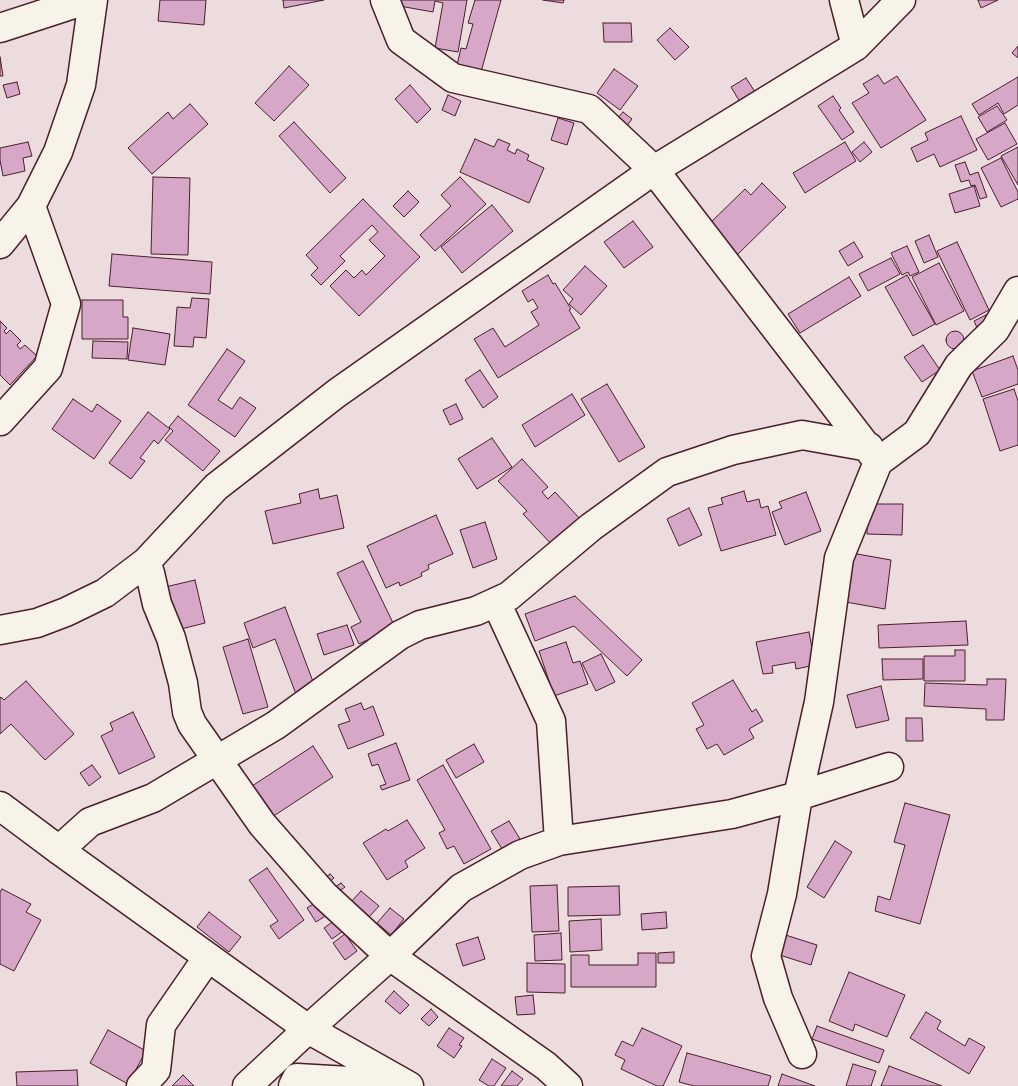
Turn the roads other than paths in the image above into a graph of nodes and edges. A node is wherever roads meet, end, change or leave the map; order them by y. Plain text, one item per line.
1 (86, 0) edge
2 (93, 0) edge
3 (385, 0) edge
4 (844, 0) edge
5 (901, 0) edge
6 (0, 28) edge
7 (856, 46) junction
8 (654, 170) junction
9 (31, 206) junction
10 (0, 244) edge
11 (1018, 291) edge
12 (0, 421) edge
13 (873, 455) junction
14 (146, 562) junction
15 (496, 602) junction
16 (0, 630) edge
17 (218, 760) junction
18 (889, 767) dead end
19 (798, 796) junction
20 (0, 806) edge
21 (559, 841) junction
22 (59, 850) junction
23 (390, 956) junction
24 (208, 957) junction
25 (308, 1029) junction
26 (802, 1054) dead end
27 (408, 1085) edge
28 (141, 1086) edge
29 (247, 1086) edge
30 (293, 1086) edge
31 (568, 1086) edge

1 - 6 street
2 - 9 street
3 - 8 street
4 - 7 street
5 - 7 street
7 - 8 street
8 - 13 street
8 - 14 street
9 - 10 street
9 - 12 street
11 - 13 street
13 - 15 street
13 - 19 street
14 - 16 street
14 - 17 street
15 - 17 street
15 - 21 street
17 - 22 street
17 - 23 street
18 - 19 street
19 - 21 street
19 - 26 street
20 - 22 street
21 - 23 street
22 - 24 street
23 - 25 street
23 - 31 street
24 - 25 street
24 - 28 street
25 - 27 street
25 - 29 street
27 - 30 street

